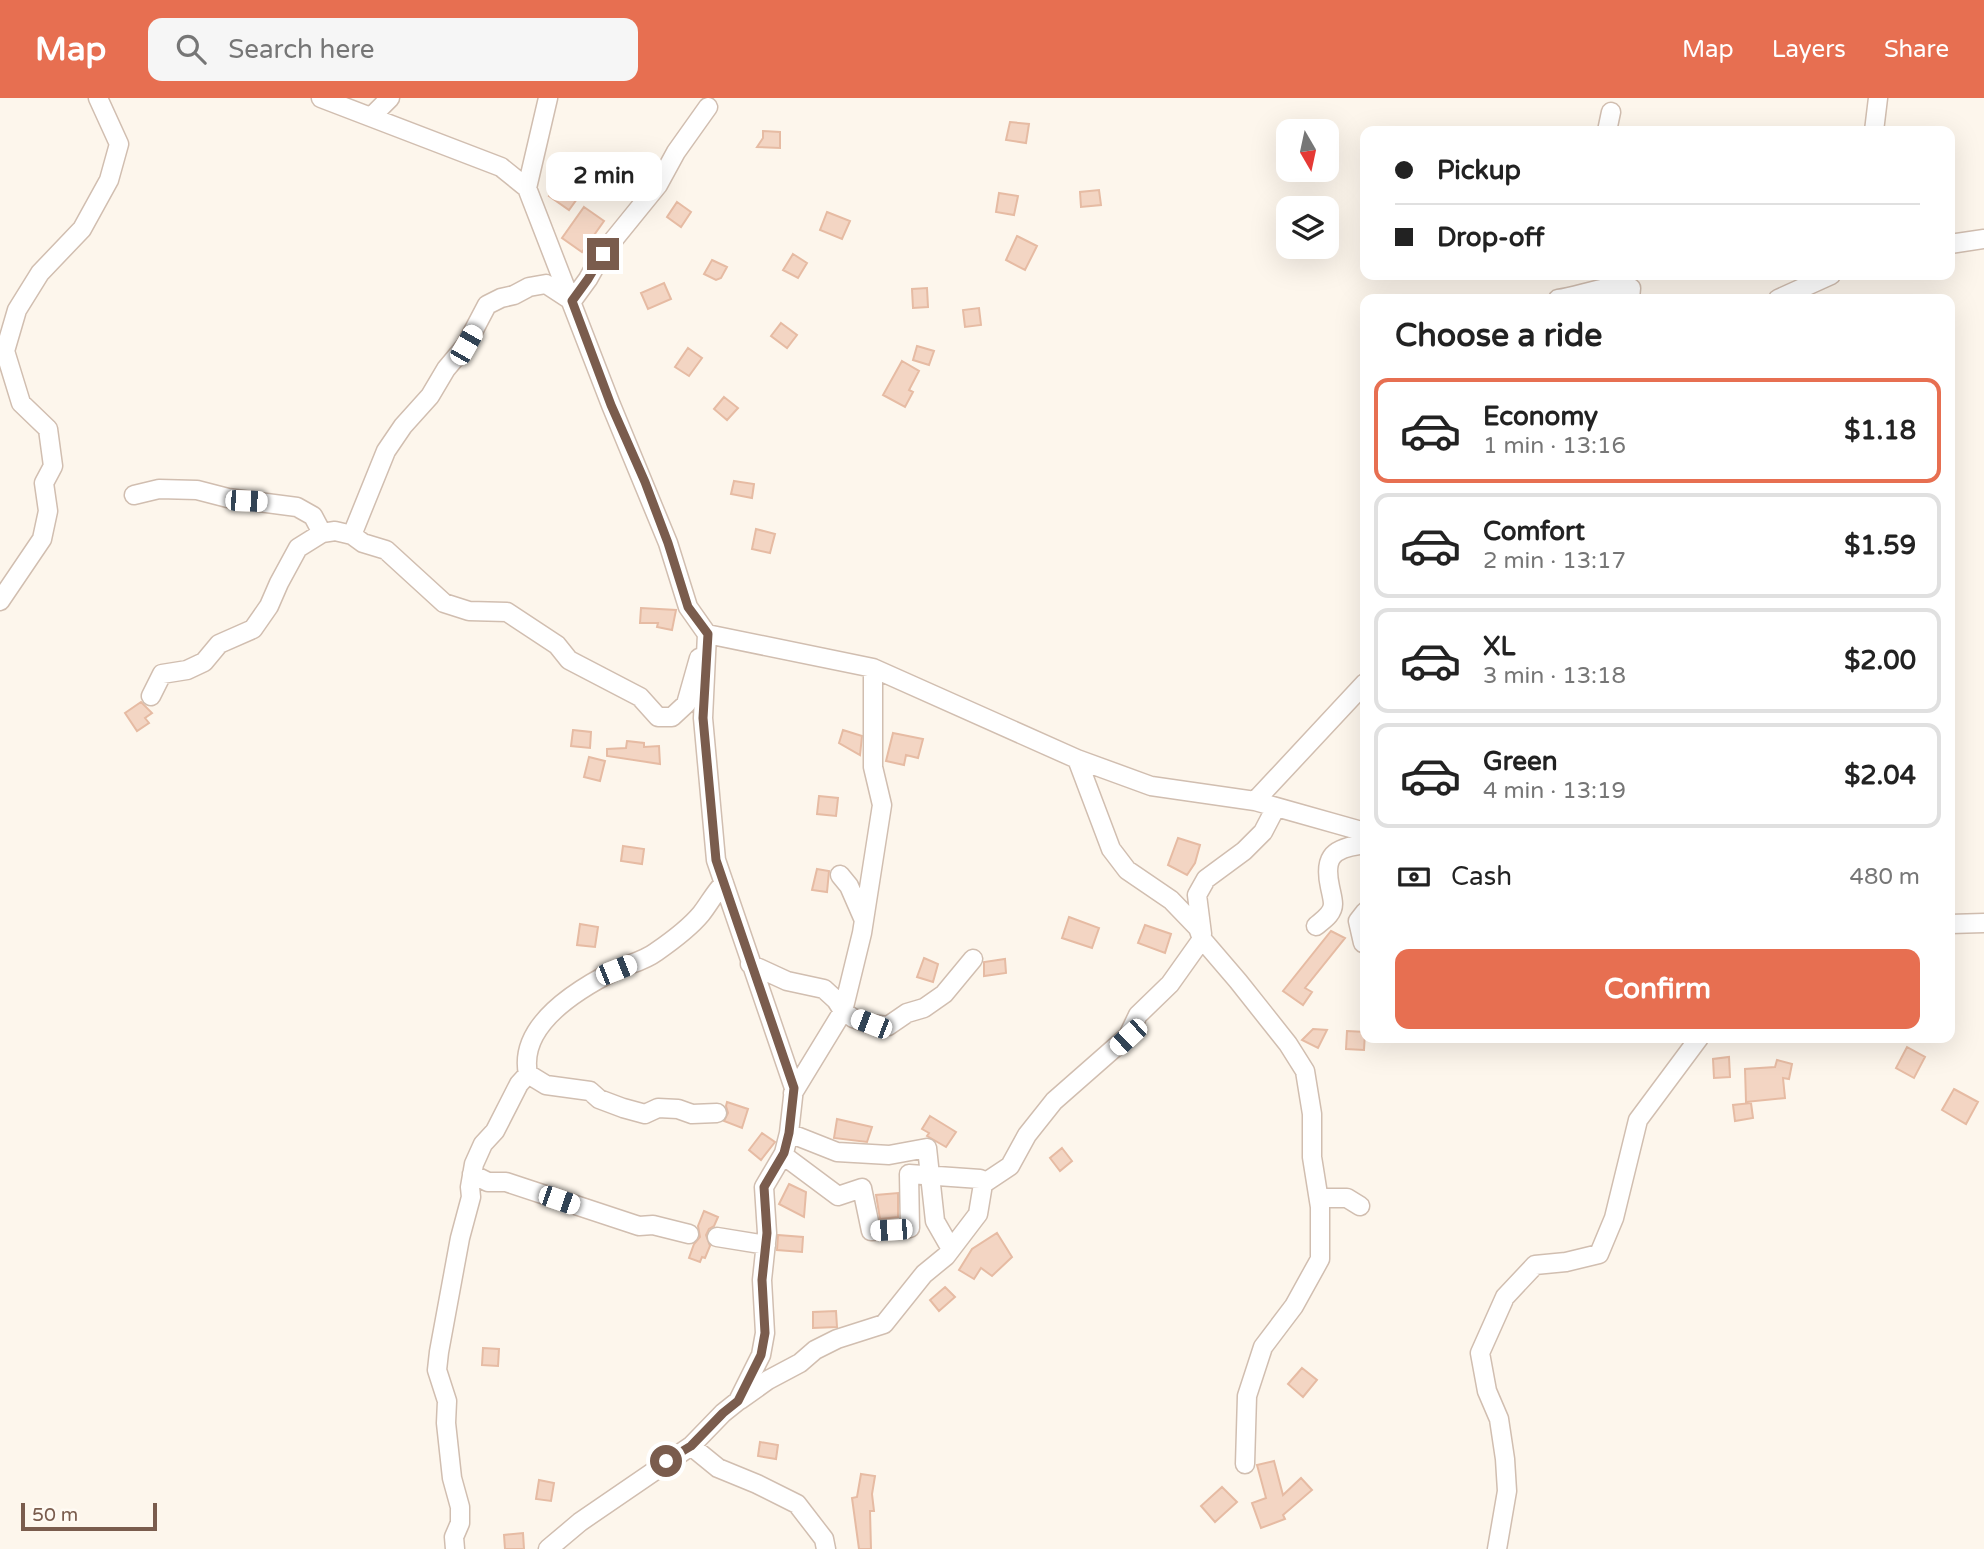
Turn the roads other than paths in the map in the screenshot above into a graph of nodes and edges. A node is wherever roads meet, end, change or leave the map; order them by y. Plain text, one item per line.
1 (98, 98) edge
2 (321, 98) edge
3 (390, 98) edge
4 (548, 98) edge
5 (1878, 98) edge
6 (708, 107) dead end
7 (1611, 111) dead end
8 (372, 116) junction
9 (1608, 126) edge
10 (1875, 126) edge
11 (527, 188) junction
12 (1984, 239) edge
13 (1955, 243) edge
14 (1612, 280) edge
15 (1820, 280) edge
16 (1585, 294) edge
17 (1630, 294) edge
18 (1789, 294) edge
19 (572, 301) junction
20 (134, 495) dead end
21 (322, 533) junction
22 (352, 535) junction
23 (0, 601) edge
24 (708, 634) junction
25 (873, 668) junction
26 (1360, 688) edge
27 (151, 696) dead end
28 (1077, 759) junction
29 (1255, 801) junction
30 (1276, 807) junction
31 (1360, 839) edge
32 (1360, 842) edge
33 (840, 875) dead end
34 (723, 883) junction
35 (864, 921) junction
36 (1984, 923) edge
37 (1955, 924) edge
38 (1316, 926) dead end
39 (1202, 936) junction
40 (974, 958) dead end
41 (750, 964) junction
42 (844, 1011) junction
43 (1695, 1043) edge
44 (528, 1074) junction
45 (793, 1093) junction
46 (718, 1113) dead end
47 (789, 1133) junction
48 (783, 1155) junction
49 (472, 1174) junction
50 (929, 1175) junction
51 (983, 1184) junction
52 (1319, 1198) junction
53 (1360, 1206) dead end
54 (689, 1234) dead end
55 (717, 1237) dead end
56 (765, 1245) junction
57 (951, 1249) junction
58 (738, 1401) junction
59 (691, 1446) junction
60 (1245, 1464) dead end
61 (456, 1549) edge
62 (548, 1549) edge
63 (826, 1549) edge
64 (1497, 1549) edge

1 - 23 street
2 - 8 street
3 - 8 street
4 - 11 street
5 - 10 street
6 - 19 street
7 - 9 street
8 - 11 street
11 - 19 street
12 - 13 street
14 - 16 street
14 - 17 street
15 - 18 street
19 - 22 street
19 - 24 street
20 - 21 street
21 - 22 street
21 - 27 street
22 - 24 street
24 - 25 street
24 - 34 street
25 - 28 street
25 - 35 street
26 - 29 street
28 - 29 street
28 - 39 street
29 - 30 street
30 - 31 street
30 - 39 street
32 - 38 street
33 - 35 street
34 - 41 street
34 - 44 street
35 - 42 street
36 - 37 street
39 - 51 street
39 - 52 street
40 - 42 street
41 - 42 street
41 - 45 street
42 - 45 street
43 - 64 street
44 - 46 street
44 - 49 street
45 - 47 street
47 - 48 street
47 - 50 street
48 - 50 street
48 - 56 street
49 - 54 street
49 - 61 street
50 - 51 street
50 - 57 street
51 - 57 street
52 - 53 street
52 - 60 street
55 - 56 street
56 - 58 street
57 - 58 street
58 - 59 street
59 - 62 street
59 - 63 street

